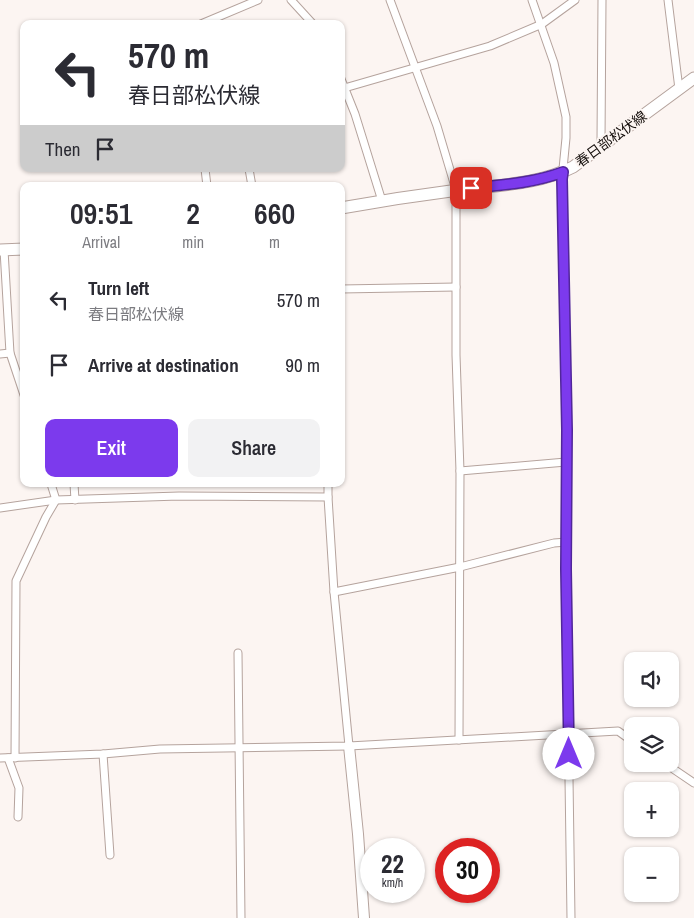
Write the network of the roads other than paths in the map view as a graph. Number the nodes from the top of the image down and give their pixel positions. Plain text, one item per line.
1 (258, 0) edge
2 (291, 0) edge
3 (390, 0) edge
4 (532, 0) edge
5 (575, 0) edge
6 (602, 0) edge
7 (668, 0) edge
8 (217, 20) edge
9 (310, 20) edge
10 (542, 24) junction
11 (416, 68) junction
12 (694, 78) edge
13 (345, 88) edge
14 (679, 89) junction
15 (345, 93) edge
16 (602, 146) junction
17 (563, 172) junction
18 (456, 190) junction
19 (382, 201) junction
20 (345, 207) edge
21 (20, 249) edge
22 (2, 250) edge
23 (456, 287) junction
24 (345, 289) edge
25 (10, 353) junction
26 (0, 354) edge
27 (20, 383) edge
28 (566, 462) junction
29 (460, 471) junction
30 (52, 487) edge
31 (74, 487) edge
32 (328, 487) edge
33 (328, 497) junction
34 (56, 500) junction
35 (75, 500) junction
36 (0, 508) edge
37 (566, 542) junction
38 (460, 567) junction
39 (334, 592) junction
40 (238, 653) dead end
41 (569, 735) junction
42 (624, 735) edge
43 (459, 740) junction
44 (349, 746) junction
45 (240, 748) junction
46 (103, 754) junction
47 (0, 758) edge
48 (12, 758) junction
49 (678, 772) edge
50 (694, 783) edge
51 (18, 817) dead end
52 (110, 855) dead end
53 (241, 918) edge
54 (364, 918) edge
55 (571, 918) edge

1 - 8 street
2 - 9 street
3 - 11 street
4 - 10 street
5 - 10 street
6 - 16 street
7 - 14 street
10 - 11 street
10 - 17 street
11 - 13 street
11 - 18 street
12 - 14 main road, 春日部松伏線
14 - 16 main road, 春日部松伏線
15 - 19 street
16 - 17 main road, 春日部松伏線
17 - 18 main road, 春日部松伏線
17 - 28 street
18 - 19 main road, 春日部松伏線
18 - 23 street
19 - 20 main road, 春日部松伏線
21 - 22 main road
22 - 25 street
23 - 24 street
23 - 29 street
25 - 26 street
25 - 27 street
28 - 29 street
28 - 37 street
29 - 38 street
30 - 34 street
31 - 35 street
32 - 33 street
33 - 35 street
33 - 39 street
34 - 35 street
34 - 36 street
34 - 48 street
37 - 38 street
37 - 41 street
38 - 39 street
38 - 43 street
39 - 44 street
40 - 45 street
41 - 42 street
41 - 43 street
41 - 55 street
43 - 44 street
44 - 45 street
44 - 54 street
45 - 46 street
45 - 53 street
46 - 48 street
46 - 52 street
47 - 48 street
48 - 51 street
49 - 50 street

